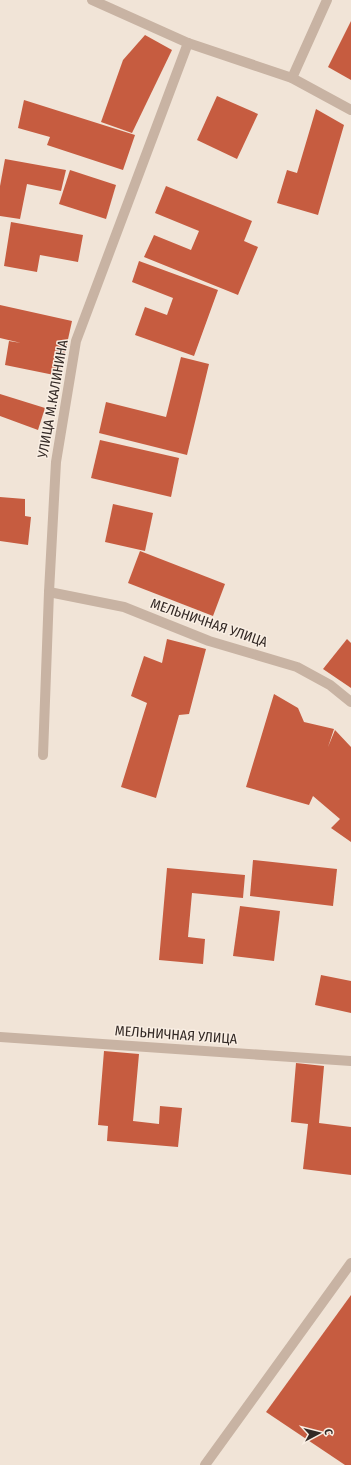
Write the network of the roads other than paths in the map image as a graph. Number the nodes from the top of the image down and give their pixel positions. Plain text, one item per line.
1 (92, 0) edge
2 (327, 0) edge
3 (188, 43) junction
4 (292, 78) junction
5 (351, 110) edge
6 (49, 592) junction
7 (351, 702) edge
8 (43, 755) dead end
9 (0, 1037) edge
10 (351, 1062) edge
11 (351, 1263) edge
12 (205, 1465) edge

1 - 3 street
2 - 4 street
3 - 4 street
3 - 6 street, УЛИЦА М.КАЛИНИНА
4 - 5 street
6 - 7 street, МЕЛЬНИЧНАЯ УЛИЦА
6 - 8 street, УЛИЦА М.КАЛИНИНА
9 - 10 street, МЕЛЬНИЧНАЯ УЛИЦА
11 - 12 street

